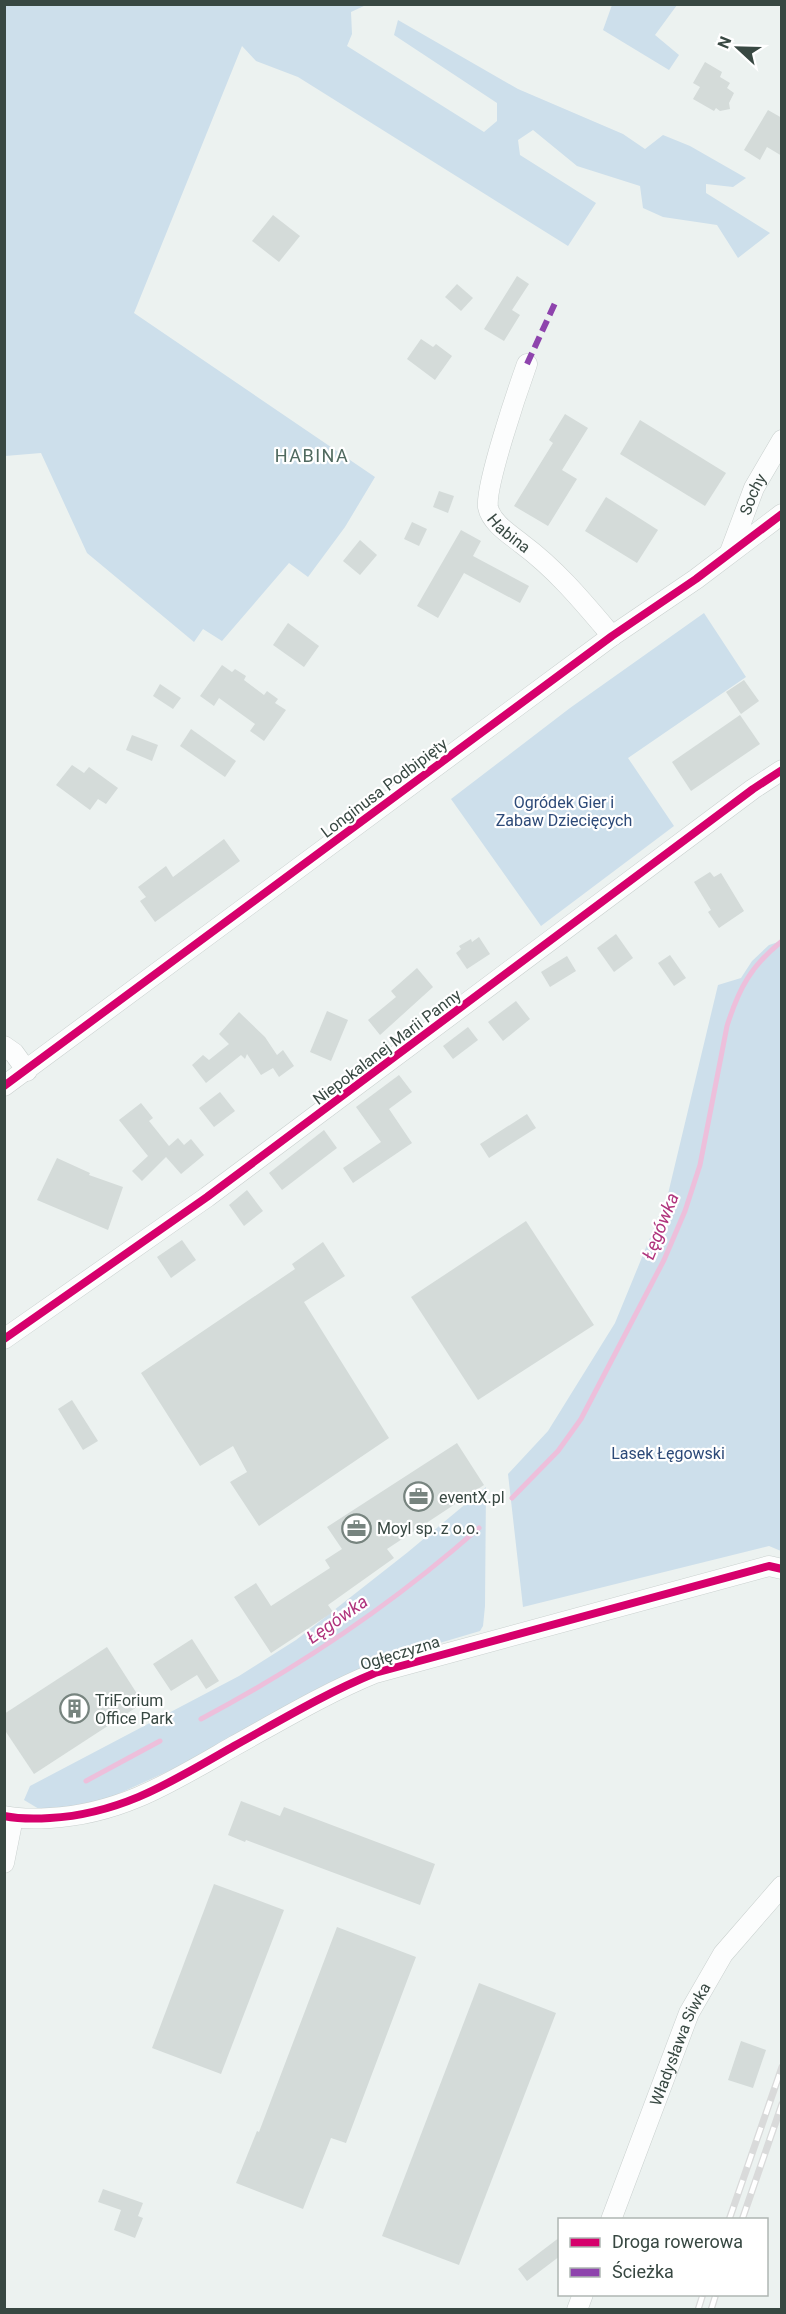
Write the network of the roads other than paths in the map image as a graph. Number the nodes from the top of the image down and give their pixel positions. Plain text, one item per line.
1 (526, 364) dead end
2 (782, 440) edge
3 (782, 514) edge
4 (730, 552) junction
5 (612, 636) junction
6 (782, 771) edge
7 (4, 1046) edge
8 (27, 1071) junction
9 (4, 1086) edge
10 (4, 1339) edge
11 (782, 1569) edge
12 (9, 1817) edge
13 (4, 1863) edge
14 (782, 1886) edge
15 (612, 2218) edge
16 (583, 2296) edge
17 (577, 2310) edge

1 - 5 street, Habina
2 - 4 street, Sochy
3 - 4 street, Longinusa Podbipięty
4 - 5 street, Longinusa Podbipięty
5 - 8 street, Longinusa Podbipięty
6 - 10 street, Niepokalanej Marii Panny
7 - 8 street
8 - 9 street, Longinusa Podbipięty
11 - 12 street, Ogłęczyzna
12 - 13 street
14 - 15 street, Władysława Siwka
16 - 17 street

